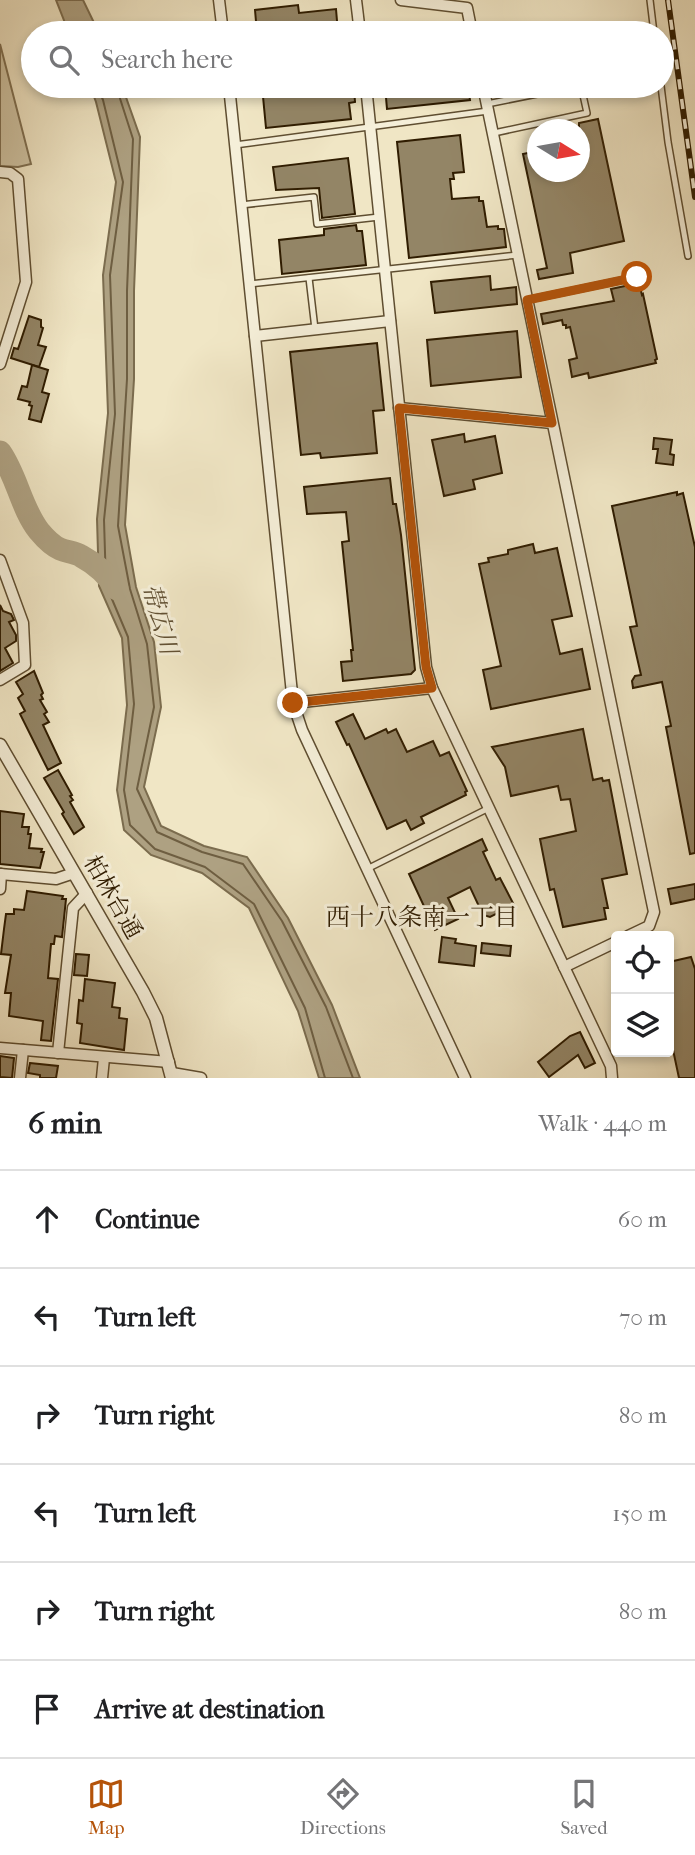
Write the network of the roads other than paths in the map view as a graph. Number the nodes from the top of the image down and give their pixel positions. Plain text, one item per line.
1 (219, 0) edge
2 (356, 0) edge
3 (401, 0) edge
4 (650, 0) edge
5 (222, 21) edge
6 (359, 21) edge
7 (470, 21) edge
8 (653, 21) edge
9 (230, 98) edge
10 (367, 98) edge
11 (486, 98) edge
12 (527, 98) edge
13 (583, 98) edge
14 (663, 98) edge
15 (488, 107) junction
16 (370, 126) junction
17 (493, 133) junction
18 (235, 145) junction
19 (0, 172) edge
20 (241, 205) junction
21 (379, 217) junction
22 (518, 255) junction
23 (688, 256) dead end
24 (384, 268) junction
25 (637, 277) dead end
26 (309, 278) junction
27 (249, 285) junction
28 (527, 300) junction
29 (390, 321) junction
30 (315, 329) junction
31 (255, 336) junction
32 (0, 365) edge
33 (399, 408) junction
34 (552, 423) junction
35 (0, 560) edge
36 (0, 680) edge
37 (432, 688) junction
38 (293, 703) junction
39 (0, 745) edge
40 (489, 808) junction
41 (367, 870) junction
42 (74, 873) junction
43 (1, 874) edge
44 (0, 889) edge
45 (87, 893) junction
46 (638, 931) edge
47 (611, 944) edge
48 (564, 967) junction
49 (0, 1048) edge
50 (23, 1050) junction
51 (58, 1053) junction
52 (103, 1058) junction
53 (171, 1071) edge
54 (20, 1078) edge
55 (102, 1078) edge
56 (201, 1078) edge
57 (465, 1078) edge
58 (612, 1078) edge

1 - 5 street
2 - 6 street
3 - 7 street
4 - 8 lane
9 - 18 street
10 - 16 street
11 - 15 street
12 - 15 lane
13 - 17 lane
14 - 23 lane
15 - 16 lane
15 - 17 street
16 - 18 lane
16 - 21 street
17 - 22 street
18 - 20 street
19 - 32 street
20 - 21 lane
20 - 27 street
21 - 24 street
22 - 24 lane
22 - 28 street
24 - 26 lane
24 - 29 street
25 - 28 lane
26 - 27 lane
26 - 30 lane
27 - 31 street
28 - 34 street
29 - 30 street
29 - 33 street
30 - 31 street
31 - 38 street
33 - 34 street
33 - 37 street
34 - 46 street
35 - 36 street
37 - 38 street
37 - 40 street
38 - 41 street
39 - 42 street, 柏林台通
40 - 41 lane
40 - 48 street
41 - 57 street
42 - 43 street
42 - 45 street, 柏林台通
43 - 44 street
45 - 51 street
45 - 53 street, 柏林台通
47 - 48 street
48 - 58 street
49 - 50 street
50 - 51 street
50 - 54 street
51 - 52 street
52 - 53 street
52 - 55 street
53 - 56 street

